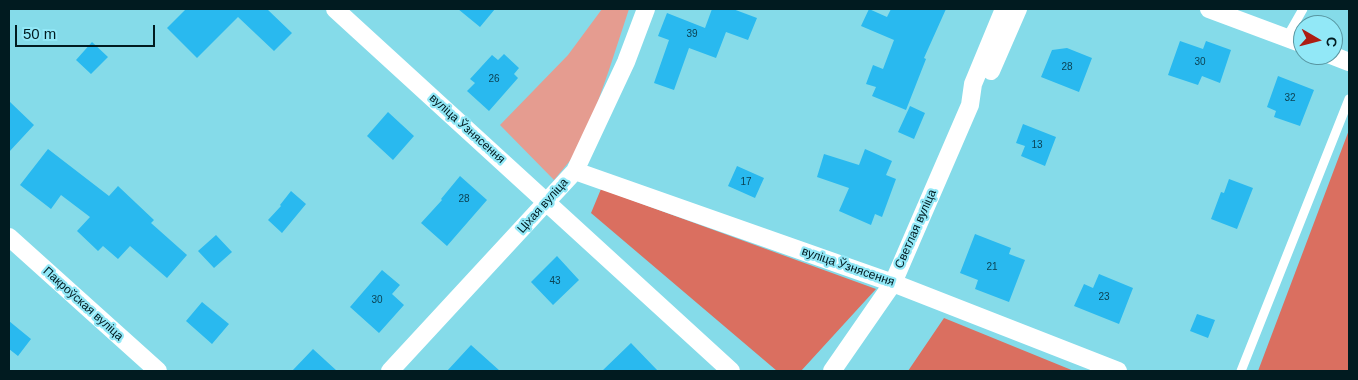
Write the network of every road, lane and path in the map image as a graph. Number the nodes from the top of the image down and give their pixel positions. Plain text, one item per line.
1 (335, 9) edge
2 (646, 9) edge
3 (1004, 9) edge
4 (1018, 9) edge
5 (1209, 9) edge
6 (1303, 9) edge
7 (1286, 37) junction
8 (1293, 40) edge
9 (1349, 99) edge
10 (970, 105) junction
11 (575, 171) junction
12 (547, 202) junction
13 (9, 237) edge
14 (893, 283) junction
15 (158, 371) edge
16 (390, 371) edge
17 (731, 371) edge
18 (832, 371) edge
19 (1118, 371) edge
20 (1241, 371) edge

1 - 12 street, вуліца Ўзнясення
2 - 11 street, Ціхая вуліца
3 - 10 street, Светлая вуліца
4 - 10 street, Светлая вуліца
5 - 7 street
6 - 7 lane
7 - 8 street
9 - 20 lane
10 - 14 street, Светлая вуліца
11 - 12 street, Ціхая вуліца
11 - 14 street, вуліца Ўзнясення
12 - 16 street, Ціхая вуліца
12 - 17 street, вуліца Ўзнясення
13 - 15 street, Пакроўская вуліца
14 - 18 street, Светлая вуліца
14 - 19 street, вуліца Ўзнясення

